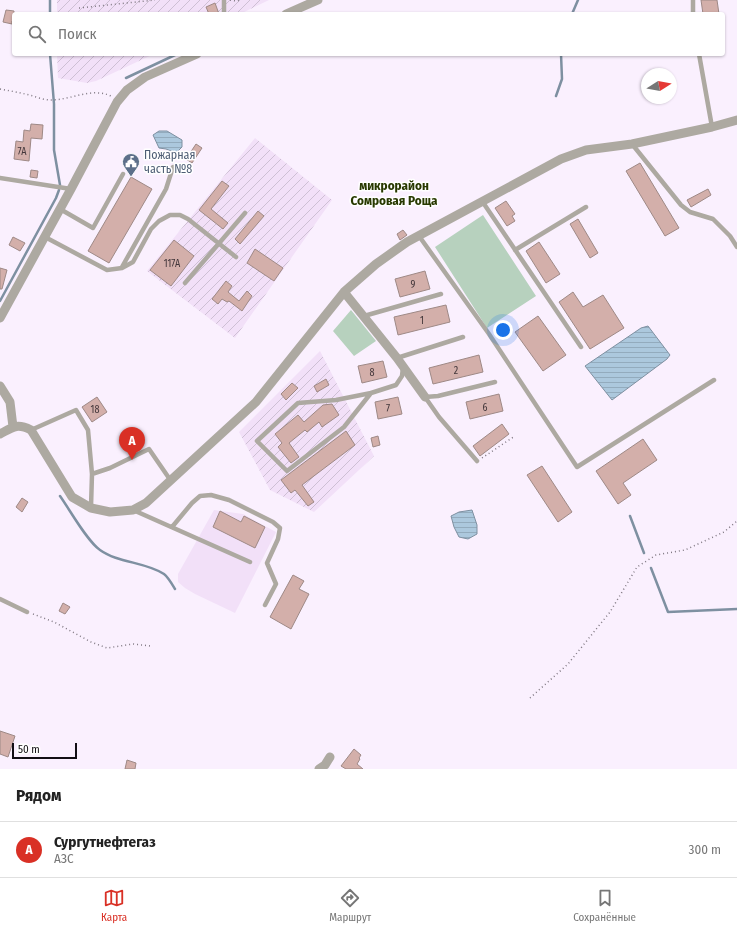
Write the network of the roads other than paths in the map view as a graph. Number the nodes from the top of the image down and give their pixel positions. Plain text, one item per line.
1 (224, 0) edge
2 (318, 0) edge
3 (693, 0) edge
4 (224, 12) edge
5 (291, 12) edge
6 (693, 12) edge
7 (192, 56) edge
8 (699, 56) edge
9 (737, 120) edge
10 (712, 127) junction
11 (632, 144) junction
12 (173, 167) dead end
13 (123, 174) dead end
14 (0, 178) edge
15 (71, 189) junction
16 (482, 202) junction
17 (586, 207) dead end
18 (60, 209) junction
19 (245, 213) dead end
20 (419, 236) junction
21 (45, 237) junction
22 (219, 243) junction
23 (737, 247) edge
24 (515, 250) junction
25 (236, 257) dead end
26 (122, 268) junction
27 (185, 283) dead end
28 (344, 292) junction
29 (441, 294) dead end
30 (363, 316) junction
31 (0, 318) edge
32 (463, 337) dead end
33 (581, 347) dead end
34 (397, 358) junction
35 (403, 366) junction
36 (714, 380) dead end
37 (495, 382) dead end
38 (0, 386) edge
39 (371, 393) junction
40 (425, 397) junction
41 (13, 427) junction
42 (31, 430) junction
43 (0, 434) edge
44 (478, 461) road end
45 (92, 474) junction
46 (171, 481) junction
47 (91, 508) junction
48 (133, 510) junction
49 (172, 527) junction
50 (250, 562) dead end
51 (0, 599) edge
52 (265, 605) dead end
53 (27, 612) road end
54 (330, 757) dead end
55 (319, 769) edge

1 - 4 lane
2 - 5 street
3 - 6 lane
7 - 15 street
8 - 10 lane
9 - 10 street
10 - 11 street
11 - 16 street
11 - 23 lane
12 - 26 lane
13 - 18 lane
14 - 15 lane
15 - 18 street
16 - 20 street
16 - 24 lane
17 - 24 lane
18 - 21 street
19 - 22 lane
20 - 28 street
20 - 36 lane
21 - 26 lane
21 - 31 street
22 - 25 lane
22 - 26 lane
22 - 27 lane
24 - 33 lane
28 - 30 street
28 - 46 street
29 - 30 lane
30 - 34 street
32 - 34 lane
34 - 35 street
35 - 39 lane
35 - 40 street
37 - 40 lane
38 - 41 street
39 - 39 lane
40 - 44 lane
41 - 42 street
41 - 43 street
42 - 45 lane
42 - 47 street
45 - 46 lane
45 - 47 lane
46 - 48 street
47 - 48 street
48 - 49 lane
49 - 50 lane
49 - 52 lane
51 - 53 lane
54 - 55 street

